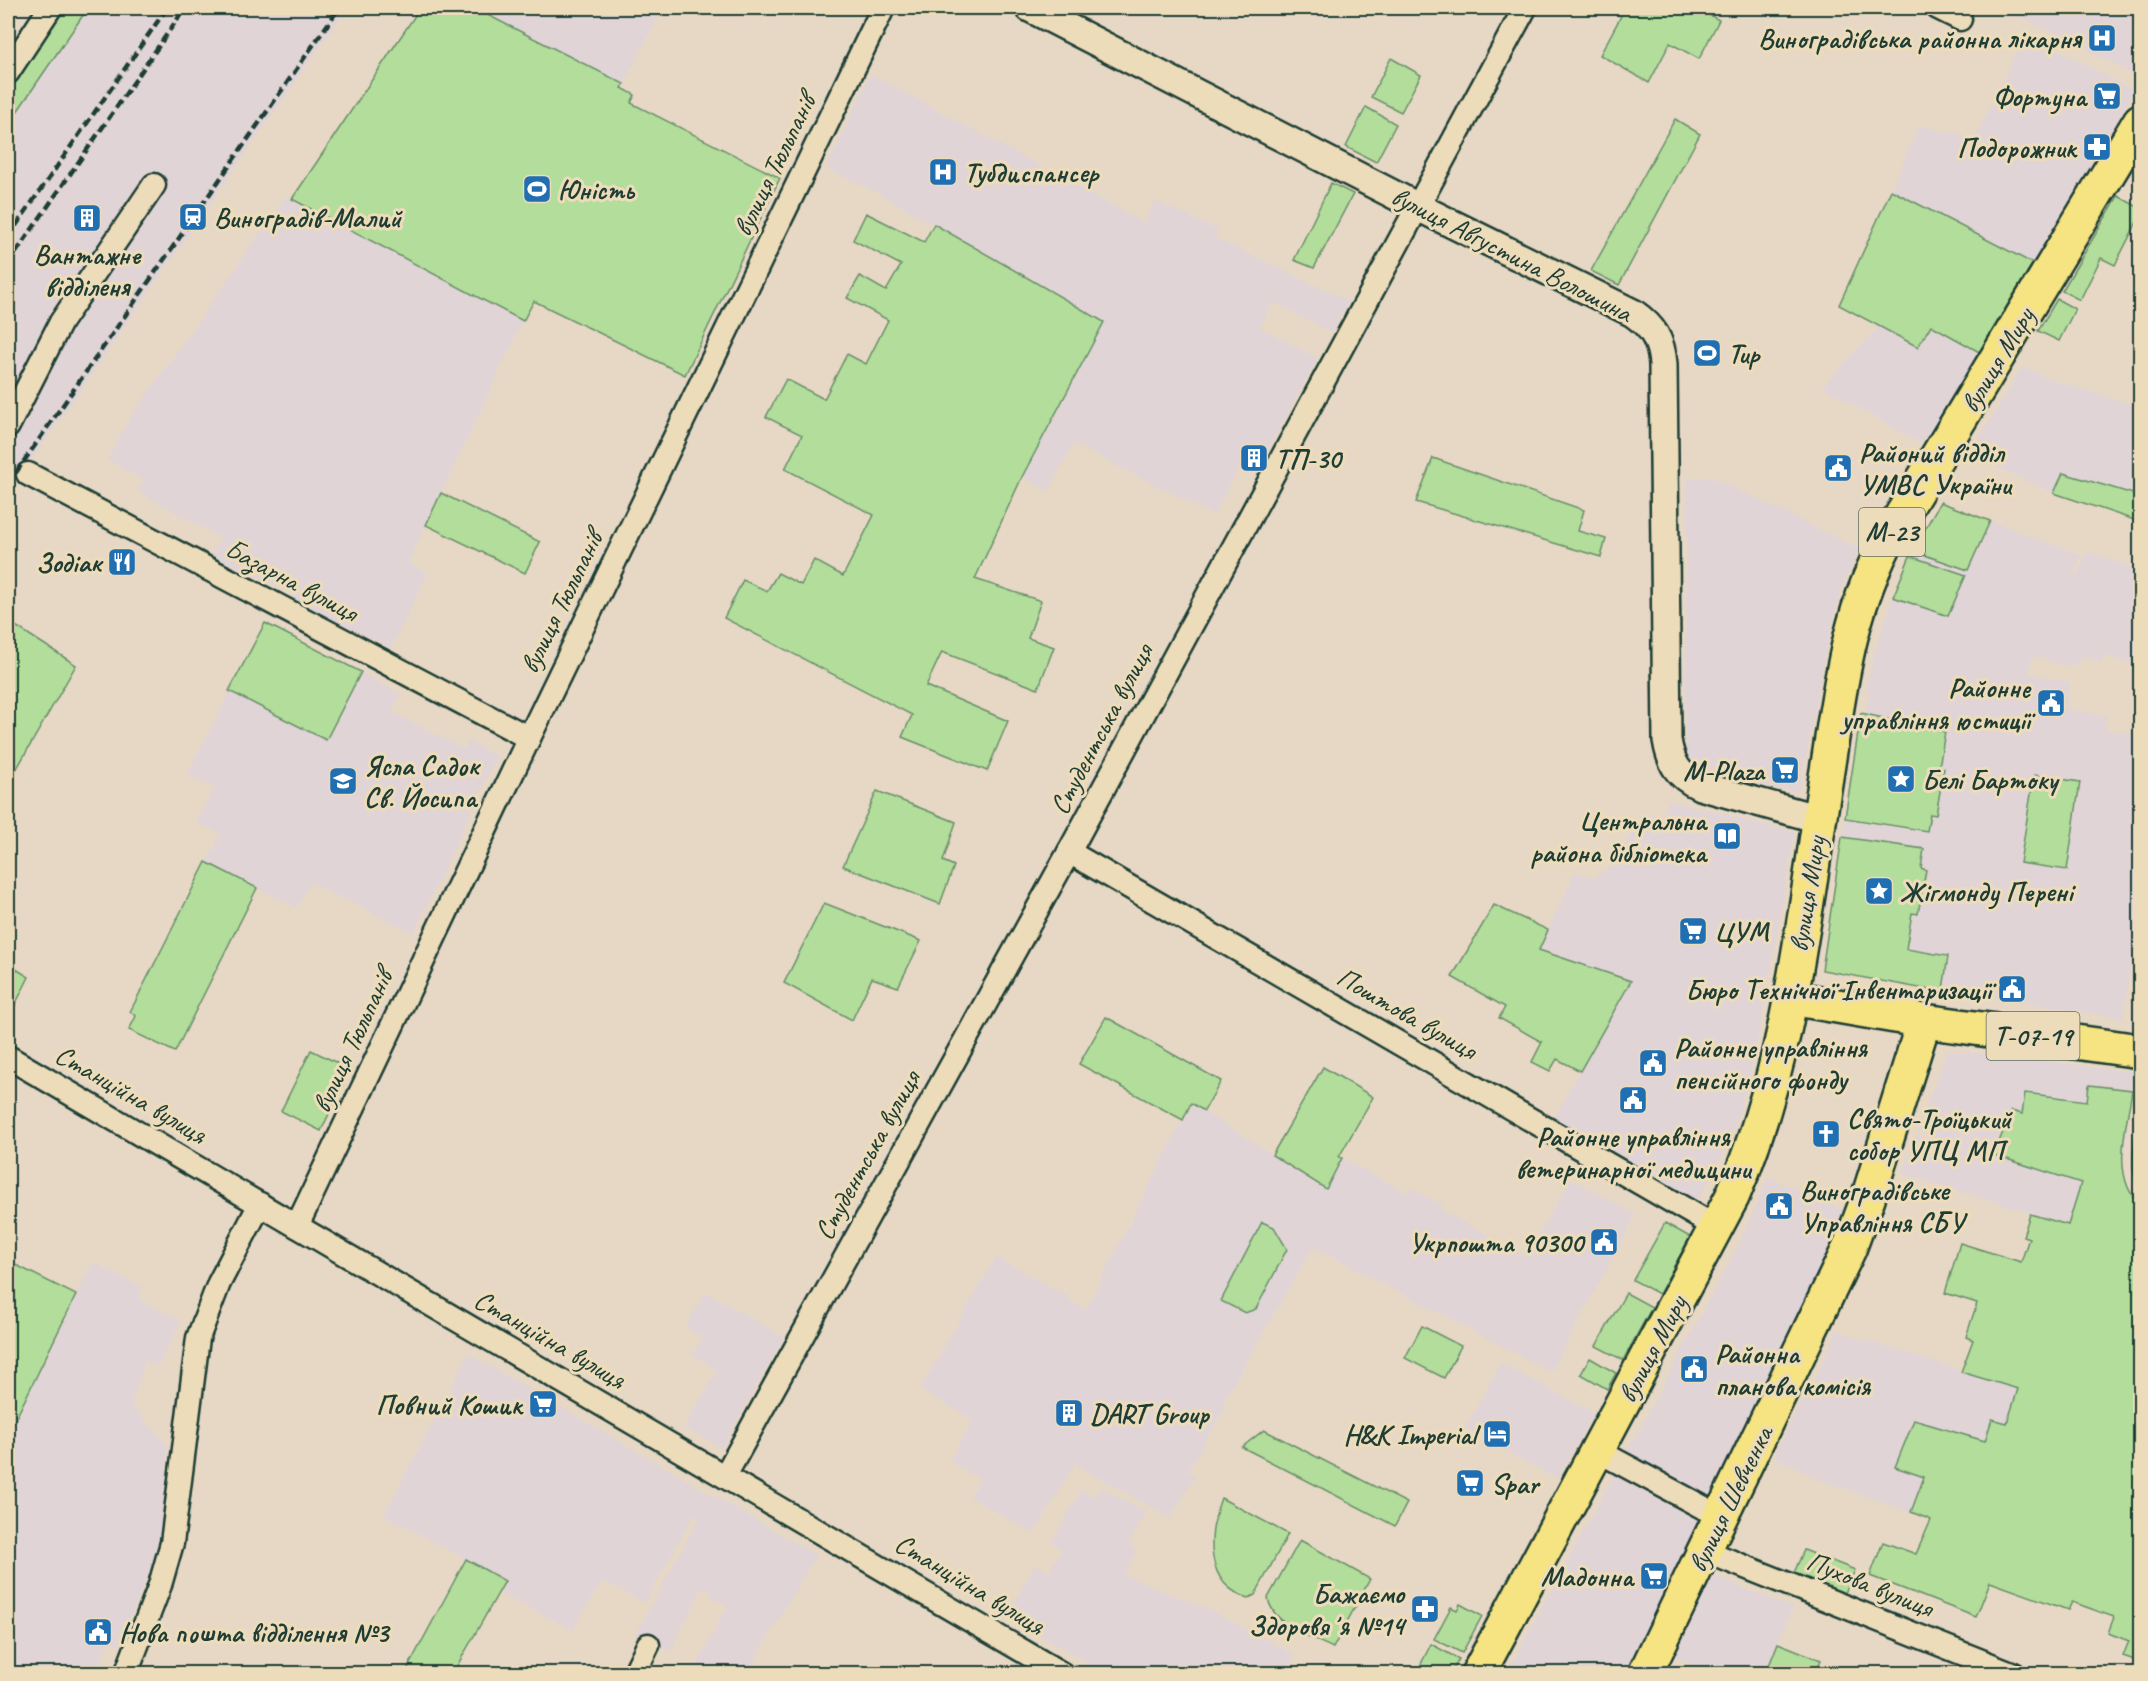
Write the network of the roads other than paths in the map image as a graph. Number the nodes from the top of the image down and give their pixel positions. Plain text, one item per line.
1 (50, 8) edge
2 (883, 8) edge
3 (1030, 8) edge
4 (1525, 8) edge
5 (1938, 8) edge
6 (1960, 19) dead end
7 (8, 72) edge
8 (2136, 139) edge
9 (154, 185) dead end
10 (1418, 207) junction
11 (8, 426) edge
12 (28, 474) dead end
13 (529, 738) junction
14 (1819, 819) junction
15 (1069, 852) junction
16 (1791, 998) junction
17 (1924, 1021) junction
18 (2140, 1049) edge
19 (8, 1057) edge
20 (260, 1204) junction
21 (297, 1226) junction
22 (1716, 1227) junction
23 (1598, 1451) junction
24 (725, 1476) junction
25 (1721, 1517) junction
26 (1704, 1551) junction
27 (648, 1645) dead end
28 (126, 1674) edge
29 (634, 1674) edge
30 (1062, 1674) edge
31 (1478, 1674) edge
32 (1645, 1674) edge
33 (2014, 1674) edge

1 - 7 street
2 - 13 street, вулиця Тюльпанів
3 - 10 street, вулиця Августина Волошина
4 - 10 street, Студентська вулиця
5 - 6 street
8 - 14 main road, вулиця Миру / М-23
9 - 11 street
10 - 14 street, вулиця Августина Волошина
10 - 15 street, Студентська вулиця
12 - 13 street, Базарна вулиця
13 - 21 street, вулиця Тюльпанів
14 - 16 main road, вулиця Миру / М-23
15 - 22 street, Поштова вулиця
15 - 24 street, Студентська вулиця
16 - 17 main road
16 - 22 main road, вулиця Миру / М-23
17 - 18 main road, Т-07-19
17 - 25 main road, вулиця Шевченка
19 - 20 street, Станційна вулиця
20 - 21 street, Станційна вулиця
20 - 28 street
21 - 24 street, Станційна вулиця
22 - 23 main road, вулиця Миру / М-23
23 - 25 street
23 - 31 main road, вулиця Миру / М-23
24 - 30 street, Станційна вулиця
25 - 26 main road, вулиця Шевченка
26 - 32 main road, вулиця Шевченка
26 - 33 street, Пухова вулиця
27 - 29 street

